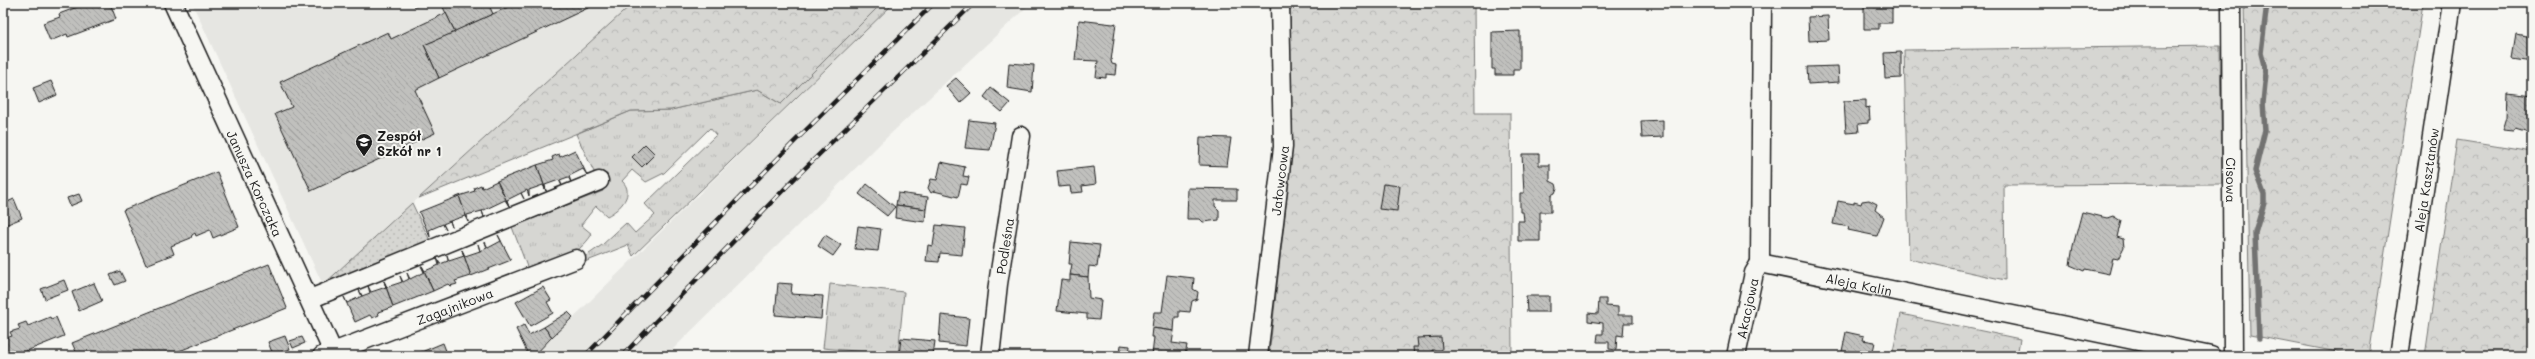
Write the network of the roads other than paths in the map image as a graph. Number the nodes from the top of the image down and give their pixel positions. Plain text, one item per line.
1 (173, 3) edge
2 (1280, 3) edge
3 (1762, 3) edge
4 (2231, 3) edge
5 (2452, 3) edge
6 (1021, 136) dead end
7 (599, 181) dead end
8 (576, 259) dead end
9 (1760, 262) junction
10 (310, 299) junction
11 (328, 354) edge
12 (990, 356) edge
13 (1258, 356) edge
14 (1736, 356) edge
15 (2211, 356) edge
16 (2233, 356) edge
17 (2399, 356) edge

1 - 10 street, Janusza Korczaka
2 - 13 street, Jałowcowa
3 - 9 street
4 - 16 street, Cisowa
5 - 17 street, Aleja Kasztanów
6 - 12 street, Podleśna
7 - 10 street
8 - 11 street, Zagajnikowa
9 - 14 street, Akacjowa
9 - 15 street, Aleja Kalin
10 - 11 street, Janusza Korczaka

